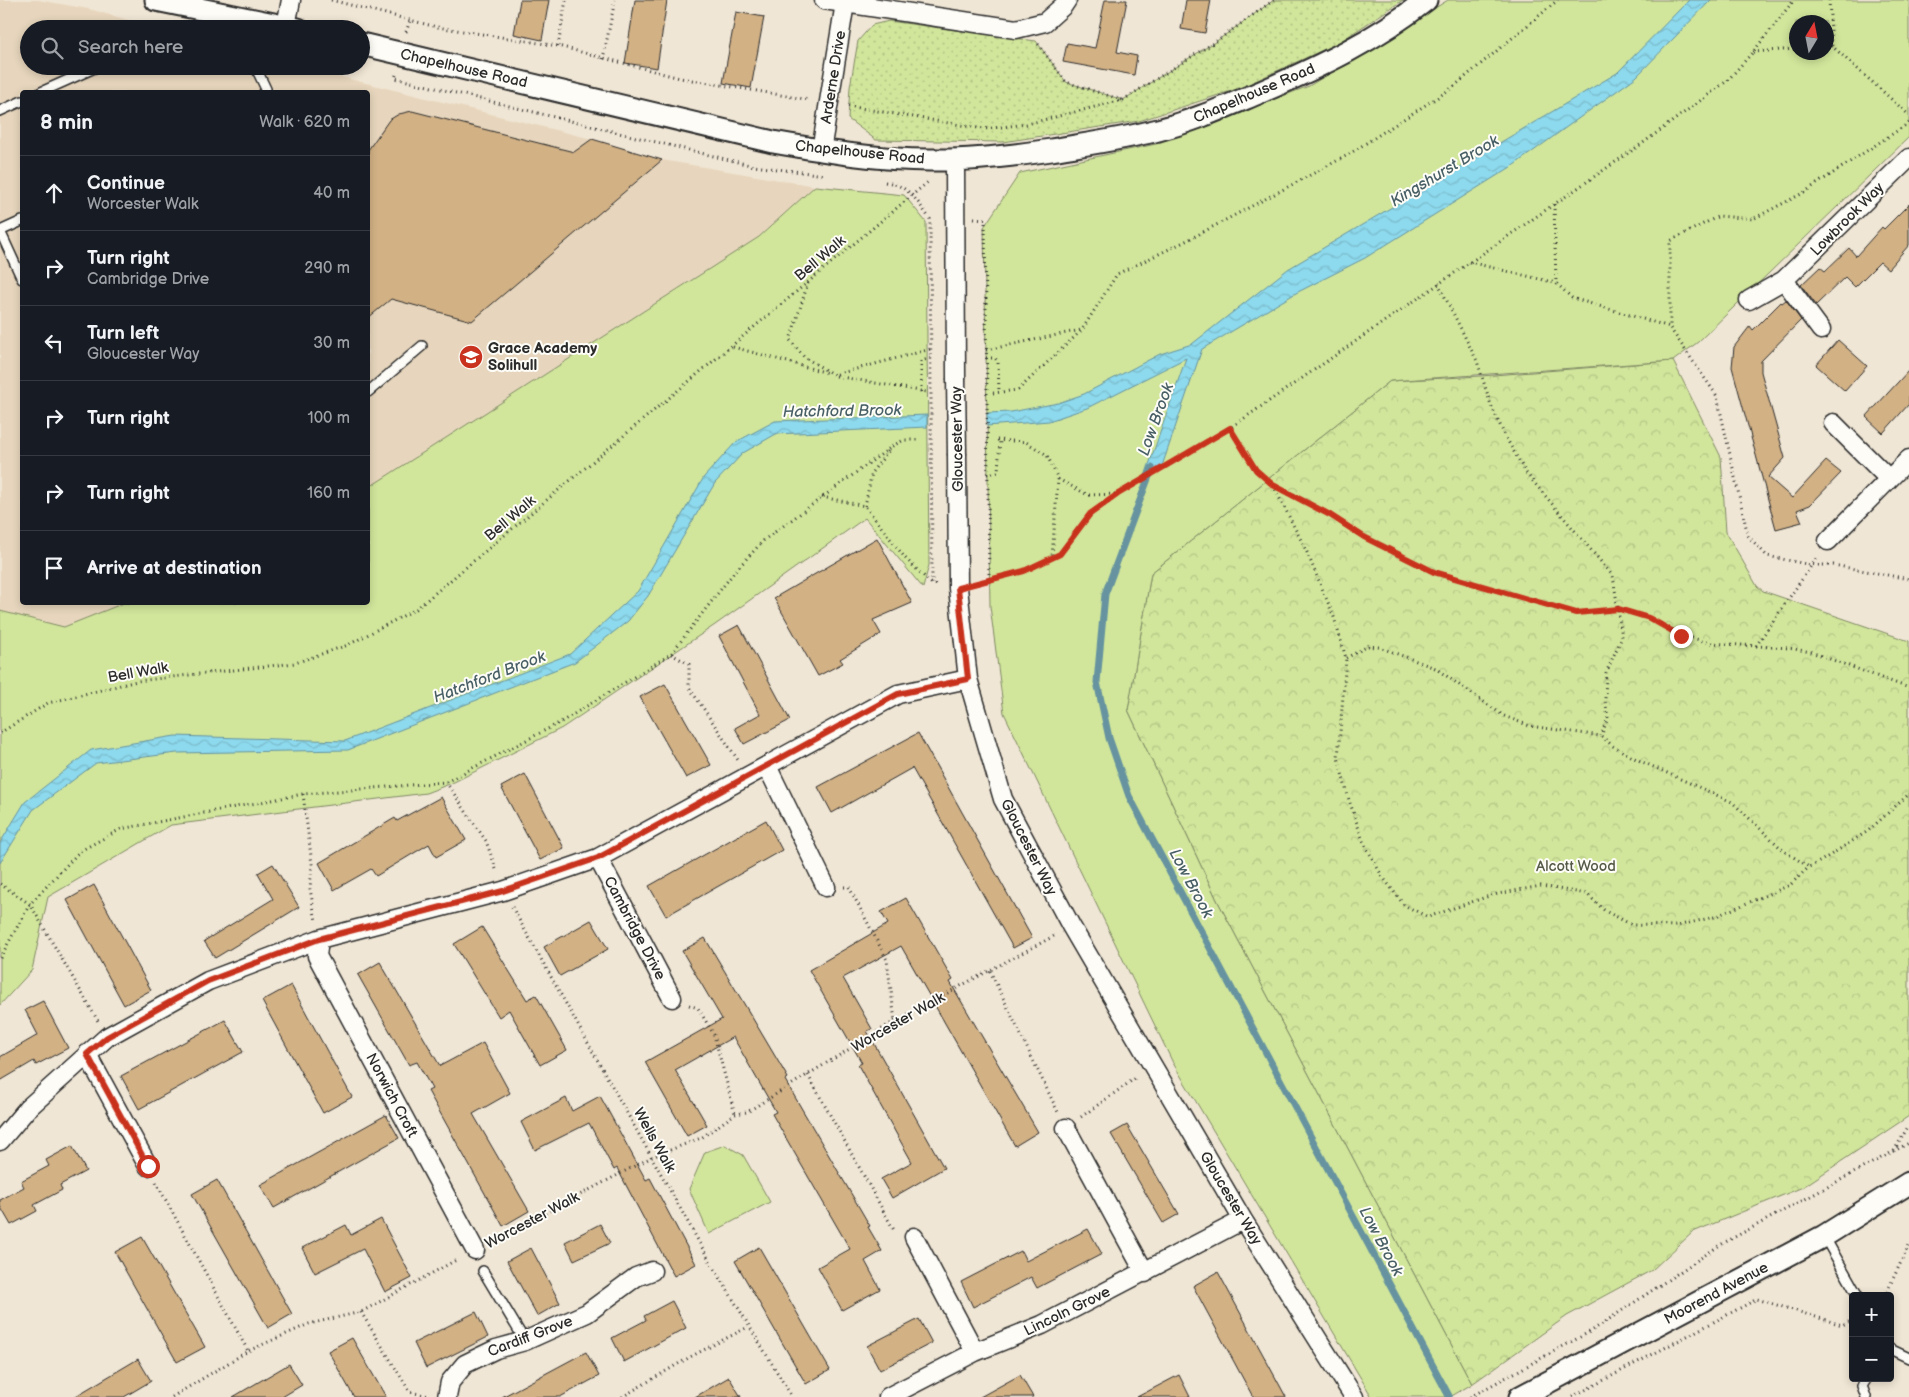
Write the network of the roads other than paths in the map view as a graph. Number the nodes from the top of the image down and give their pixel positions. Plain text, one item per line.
1 (156, 0) edge
2 (291, 0) edge
3 (824, 0) edge
4 (1067, 0) edge
5 (1426, 0) edge
6 (845, 3) junction
7 (257, 20) edge
8 (292, 20) edge
9 (370, 46) edge
10 (79, 75) edge
11 (259, 75) edge
12 (45, 90) edge
13 (265, 90) edge
14 (20, 102) edge
15 (0, 111) edge
16 (821, 151) junction
17 (1909, 158) edge
18 (954, 160) junction
19 (20, 222) edge
20 (0, 231) edge
21 (20, 275) edge
22 (1784, 280) junction
23 (1748, 300) dead end
24 (1821, 330) dead end
25 (422, 346) dead end
26 (370, 390) edge
27 (1833, 423) dead end
28 (1909, 459) edge
29 (1888, 478) junction
30 (1828, 541) road end
31 (968, 679) junction
32 (767, 766) junction
33 (598, 858) junction
34 (826, 887) road end
35 (319, 939) junction
36 (672, 998) road end
37 (87, 1054) junction
38 (1066, 1128) road end
39 (0, 1141) edge
40 (148, 1166) road end
41 (1909, 1183) edge
42 (1243, 1220) junction
43 (1824, 1236) junction
44 (914, 1237) road end
45 (475, 1250) road end
46 (483, 1271) dead end
47 (652, 1271) dead end
48 (1146, 1272) junction
49 (1856, 1292) edge
50 (526, 1341) junction
51 (1894, 1351) edge
52 (975, 1352) junction
53 (1909, 1358) edge
54 (1864, 1382) edge
55 (447, 1397) edge
56 (888, 1397) edge
57 (1354, 1397) edge
58 (1520, 1397) edge
59 (1866, 1397) edge

1 - 7 street
2 - 8 street
3 - 6 street
4 - 6 street
5 - 18 street, Chapelhouse Road
6 - 16 street, Arderne Drive
9 - 16 street, Chapelhouse Road
10 - 12 lane
11 - 13 lane
14 - 15 lane
16 - 18 street, Chapelhouse Road
17 - 22 street, Lowbrook Way
18 - 31 street, Gloucester Way, bridge
19 - 20 lane
20 - 21 lane
22 - 23 street, Lowbrook Way
22 - 24 street
25 - 26 lane
27 - 29 street
28 - 29 street
29 - 30 street
31 - 32 street, Cambridge Drive
31 - 42 street, Gloucester Way
32 - 33 street, Cambridge Drive
32 - 34 street
33 - 35 street, Cambridge Drive
33 - 36 street, Cambridge Drive
35 - 37 street, Cambridge Drive
35 - 45 street, Norwich Croft
37 - 39 street, Cambridge Drive
37 - 40 street
38 - 48 street
41 - 43 street, Moorend Avenue
42 - 48 street, Lincoln Grove
42 - 57 street, Gloucester Way
43 - 49 lane
43 - 58 street, Moorend Avenue
44 - 52 street
46 - 50 lane
47 - 50 street, Cardiff Grove
48 - 52 street, Lincoln Grove
50 - 55 street, Cardiff Grove
51 - 53 lane
52 - 56 street, Lincoln Grove
54 - 59 lane

